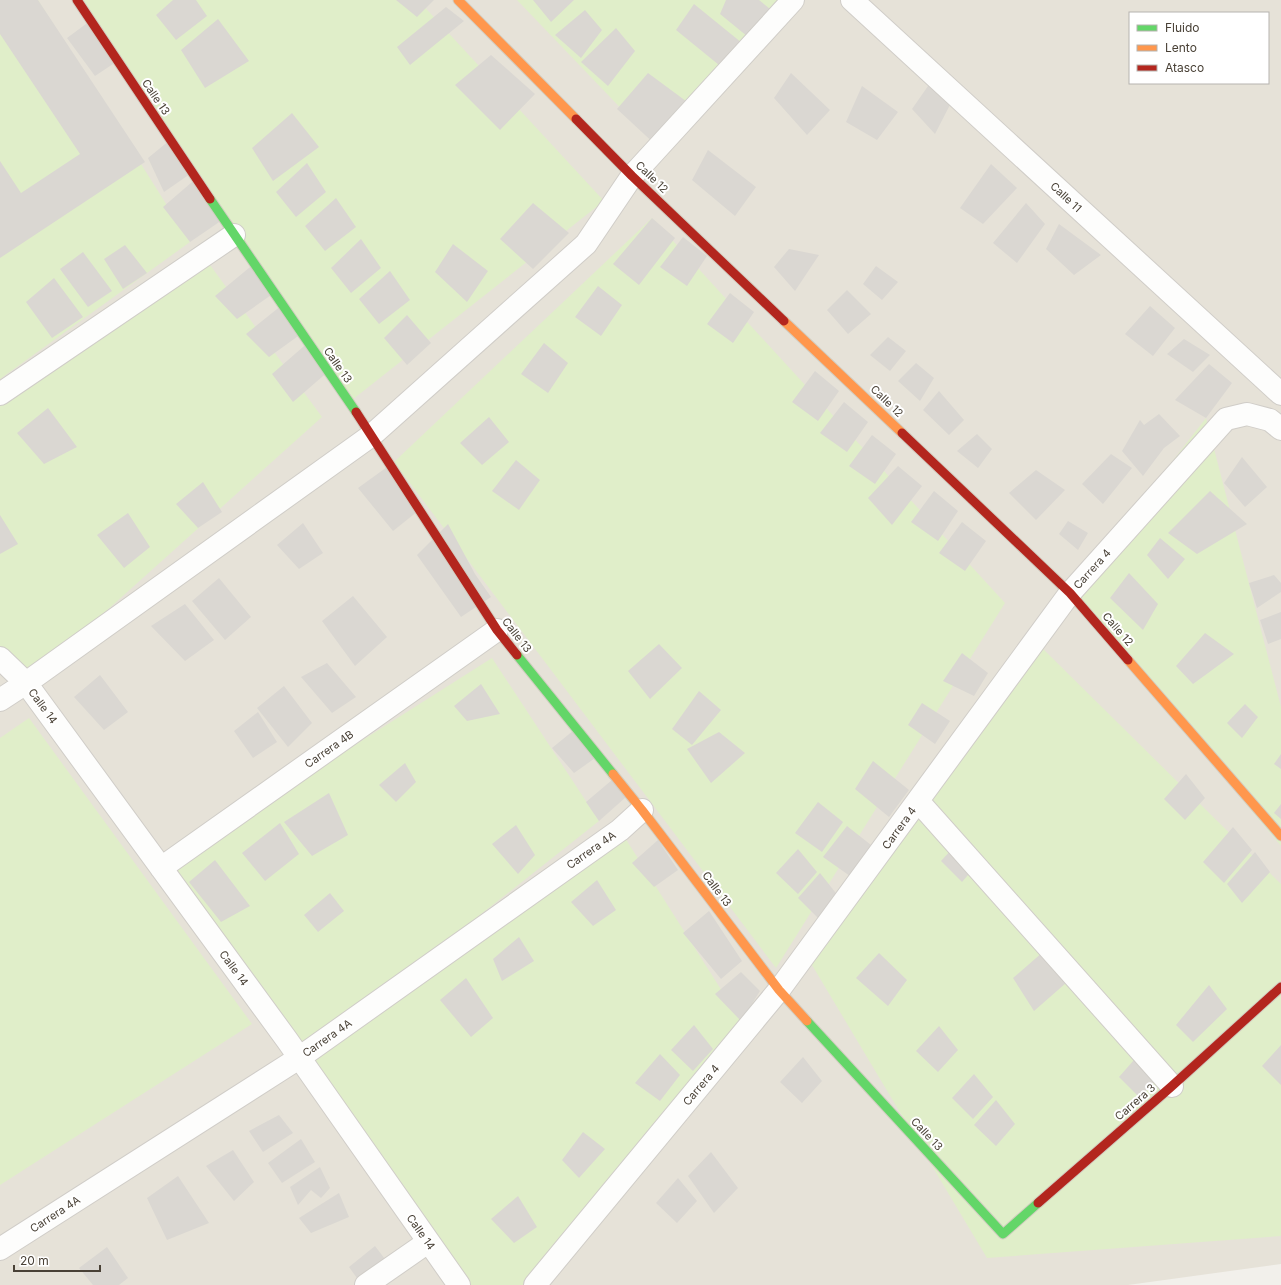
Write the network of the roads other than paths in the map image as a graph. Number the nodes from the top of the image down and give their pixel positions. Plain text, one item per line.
1 (77, 0) edge
2 (458, 0) edge
3 (793, 0) edge
4 (852, 0) edge
5 (632, 176) junction
6 (234, 235) junction
7 (0, 394) edge
8 (1281, 394) edge
9 (1281, 429) edge
10 (372, 435) junction
11 (1070, 593) junction
12 (497, 630) junction
13 (0, 658) edge
14 (26, 683) junction
15 (0, 700) edge
16 (918, 801) junction
17 (642, 810) junction
18 (1281, 836) edge
19 (161, 868) junction
20 (1281, 987) edge
21 (779, 990) junction
22 (299, 1058) junction
23 (1172, 1086) junction
24 (1003, 1234) joint
25 (428, 1242) junction
26 (0, 1249) edge
27 (366, 1285) edge
28 (459, 1285) edge
29 (535, 1285) edge

1 - 6 street, Calle 13
2 - 5 street, Calle 12
3 - 5 street
4 - 8 street, Calle 11
5 - 10 street
5 - 11 street, Calle 12
6 - 7 street
6 - 10 street, Calle 13
9 - 11 street, Carrera 4
10 - 12 street, Calle 13
10 - 14 street
11 - 16 street, Carrera 4
11 - 18 street, Calle 12
12 - 17 street, Calle 13
12 - 19 street, Carrera 4B
13 - 14 street, Calle 14
14 - 15 street
14 - 19 street, Calle 14
16 - 21 street, Carrera 4
16 - 23 street
17 - 21 street, Calle 13
17 - 22 street, Carrera 4A
19 - 22 street, Calle 14
20 - 23 street, Carrera 3
21 - 24 street, Calle 13
21 - 29 street, Carrera 4
22 - 25 street, Calle 14
22 - 26 street, Carrera 4A
23 - 24 street, Carrera 3
25 - 27 street
25 - 28 street, Calle 14

